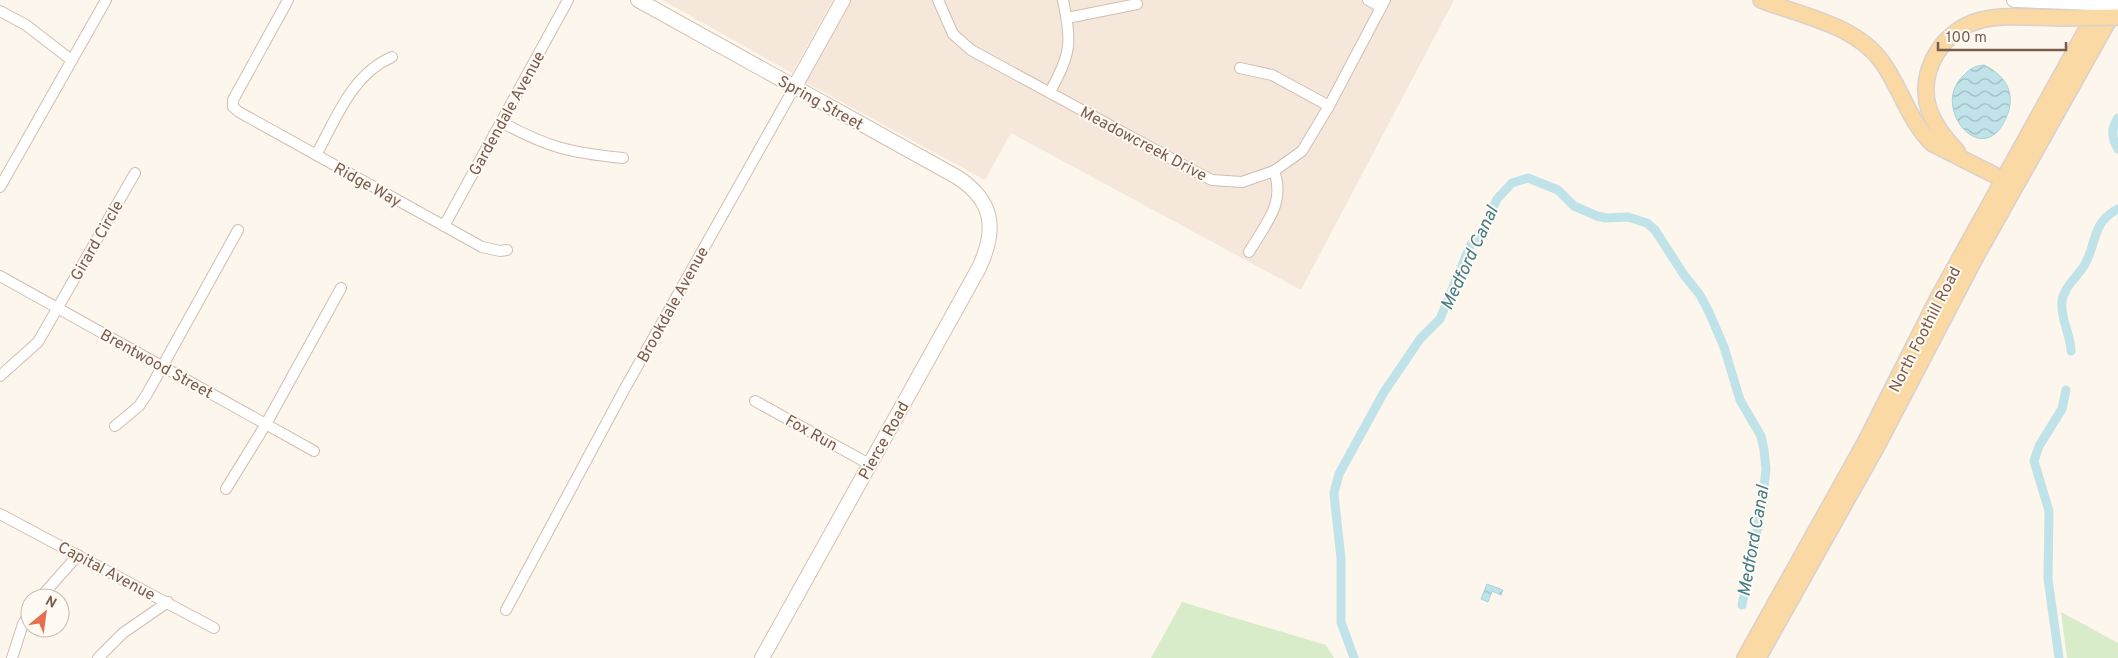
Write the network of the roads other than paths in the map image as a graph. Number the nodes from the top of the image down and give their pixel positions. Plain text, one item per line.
1 (106, 0) edge
2 (288, 0) edge
3 (568, 0) edge
4 (638, 0) edge
5 (843, 0) edge
6 (938, 0) edge
7 (1063, 0) edge
8 (1368, 0) edge
9 (1761, 0) edge
10 (2014, 0) edge
11 (2103, 0) edge
12 (1137, 4) dead end
13 (1383, 4) edge
14 (2118, 4) edge
15 (0, 11) edge
16 (1066, 18) junction
17 (2118, 18) edge
18 (392, 57) dead end
19 (70, 59) junction
20 (1240, 68) dead end
21 (794, 88) junction
22 (1050, 92) junction
23 (1329, 106) junction
24 (501, 122) junction
25 (316, 155) junction
26 (1961, 156) junction
27 (623, 158) dead end
28 (1274, 171) junction
29 (135, 173) dead end
30 (2009, 183) junction
31 (0, 187) edge
32 (989, 218) joint
33 (444, 226) junction
34 (238, 230) dead end
35 (507, 250) dead end
36 (1249, 252) dead end
37 (0, 276) edge
38 (341, 288) dead end
39 (58, 308) junction
40 (163, 366) junction
41 (0, 376) edge
42 (754, 400) dead end
43 (266, 424) junction
44 (115, 426) dead end
45 (314, 451) dead end
46 (869, 464) junction
47 (226, 489) dead end
48 (0, 515) edge
49 (78, 555) junction
50 (49, 588) edge
51 (168, 602) junction
52 (506, 610) dead end
53 (214, 628) dead end
54 (20, 633) edge
55 (12, 658) edge
56 (98, 658) edge
57 (762, 658) edge
58 (1745, 658) edge
59 (1758, 658) edge

1 - 19 street
2 - 25 street, Ridge Way
3 - 24 street, Gardendale Avenue
4 - 21 street, Spring Street
5 - 21 street, Brookdale Avenue
6 - 22 street, Meadowcreek Drive
7 - 16 street
8 - 13 street
9 - 26 main road
10 - 14 street, bridge
11 - 30 main road, North Foothill Road
12 - 16 street
13 - 23 street, Meadowcreek Drive
14 - 30 main road, North Foothill Road
15 - 19 street
16 - 22 street
17 - 26 main road, bridge
18 - 25 street
19 - 31 street
20 - 23 street
21 - 32 street, Spring Street
21 - 52 street, Brookdale Avenue
22 - 28 street, Meadowcreek Drive
23 - 28 street, Meadowcreek Drive
24 - 27 street
24 - 33 street, Gardendale Avenue
25 - 33 street, Ridge Way
26 - 30 main road
28 - 36 street
29 - 39 street, Girard Circle
30 - 58 main road, North Foothill Road
30 - 59 main road, North Foothill Road
32 - 46 street, Pierce Road
33 - 35 street, Ridge Way
34 - 40 street
37 - 39 street, Brentwood Street
38 - 43 street
39 - 40 street, Brentwood Street
39 - 41 street, Girard Circle
40 - 43 street, Brentwood Street
40 - 44 street
42 - 46 street, Fox Run
43 - 45 street, Brentwood Street
43 - 47 street
46 - 57 street, Pierce Road
48 - 49 street, Capital Avenue
49 - 50 street
49 - 51 street, Capital Avenue
51 - 53 street, Capital Avenue
51 - 56 street
54 - 55 street

